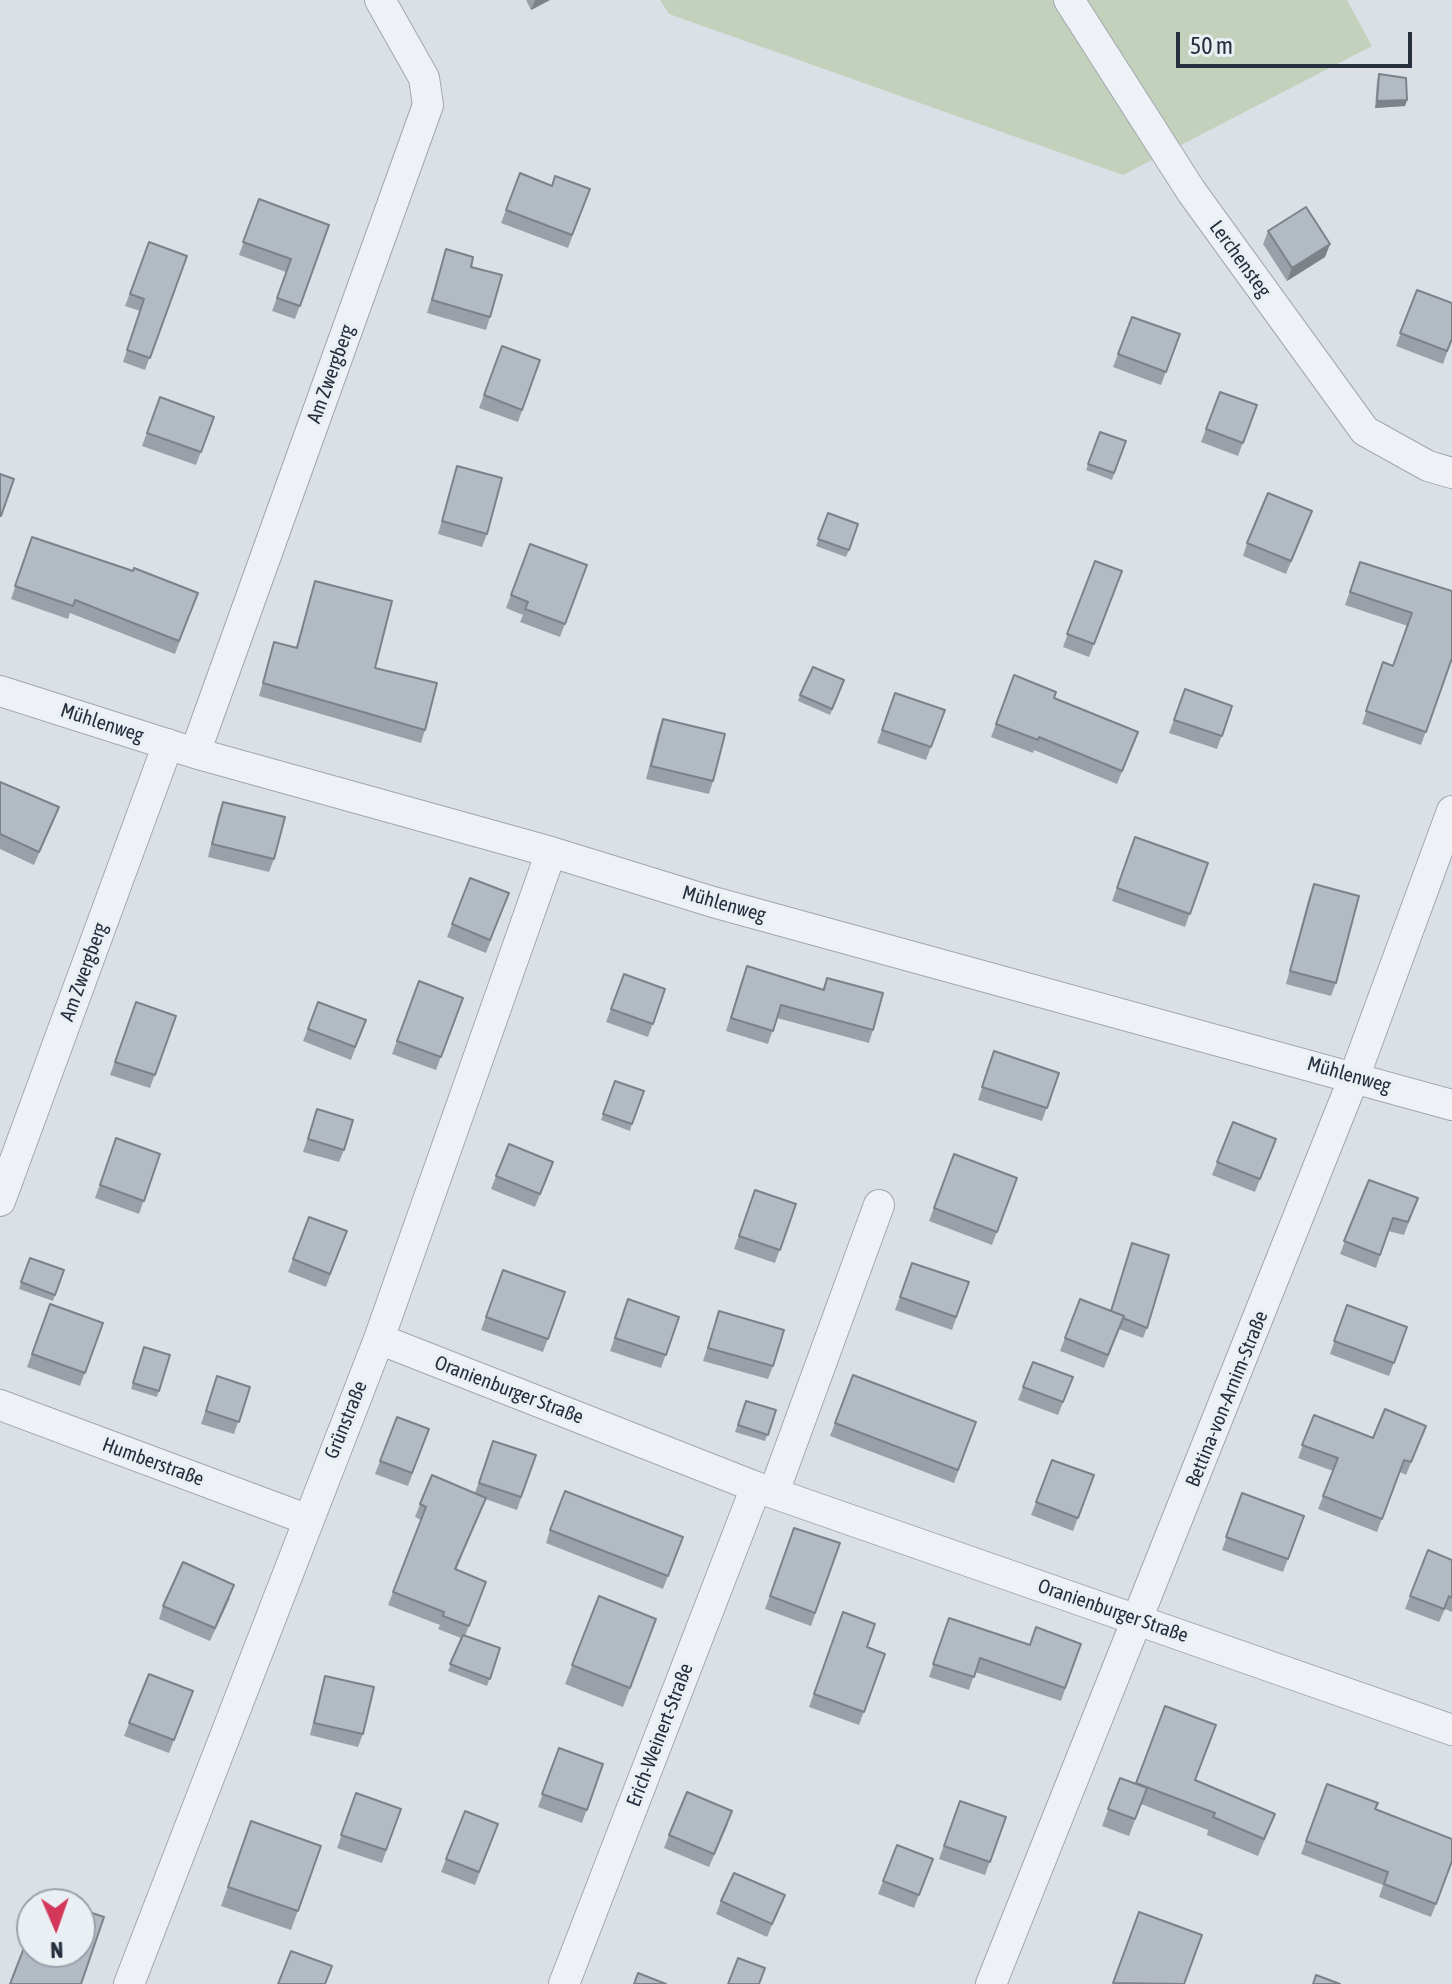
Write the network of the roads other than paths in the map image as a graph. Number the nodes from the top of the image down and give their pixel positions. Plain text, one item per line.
1 (380, 0) edge
2 (1069, 0) edge
3 (1452, 473) edge
4 (0, 691) edge
5 (181, 748) junction
6 (1452, 811) edge
7 (551, 852) junction
8 (1355, 1075) junction
9 (1452, 1105) edge
10 (0, 1201) edge
11 (879, 1205) dead end
12 (379, 1339) junction
13 (0, 1405) edge
14 (765, 1490) junction
15 (306, 1519) junction
16 (1139, 1621) junction
17 (1452, 1730) edge
18 (129, 1984) edge
19 (564, 1984) edge
20 (991, 1984) edge

1 - 5 street, Am Zwergberg
2 - 3 street, Lerchensteg
4 - 5 street, Mühlenweg
5 - 7 street, Mühlenweg
5 - 10 street, Am Zwergberg
6 - 8 street, Bettina-von-Arnim-Straße
7 - 8 street, Mühlenweg
7 - 12 street, Grünstraße
8 - 9 street, Mühlenweg
8 - 16 street, Bettina-von-Arnim-Straße
11 - 14 street
12 - 14 street, Oranienburger Straße
12 - 15 street, Grünstraße
13 - 15 street, Humberstraße
14 - 16 street, Oranienburger Straße
14 - 19 street, Erich-Weinert-Straße
15 - 18 street, Grünstraße
16 - 17 street, Oranienburger Straße
16 - 20 street, Bettina-von-Arnim-Straße

